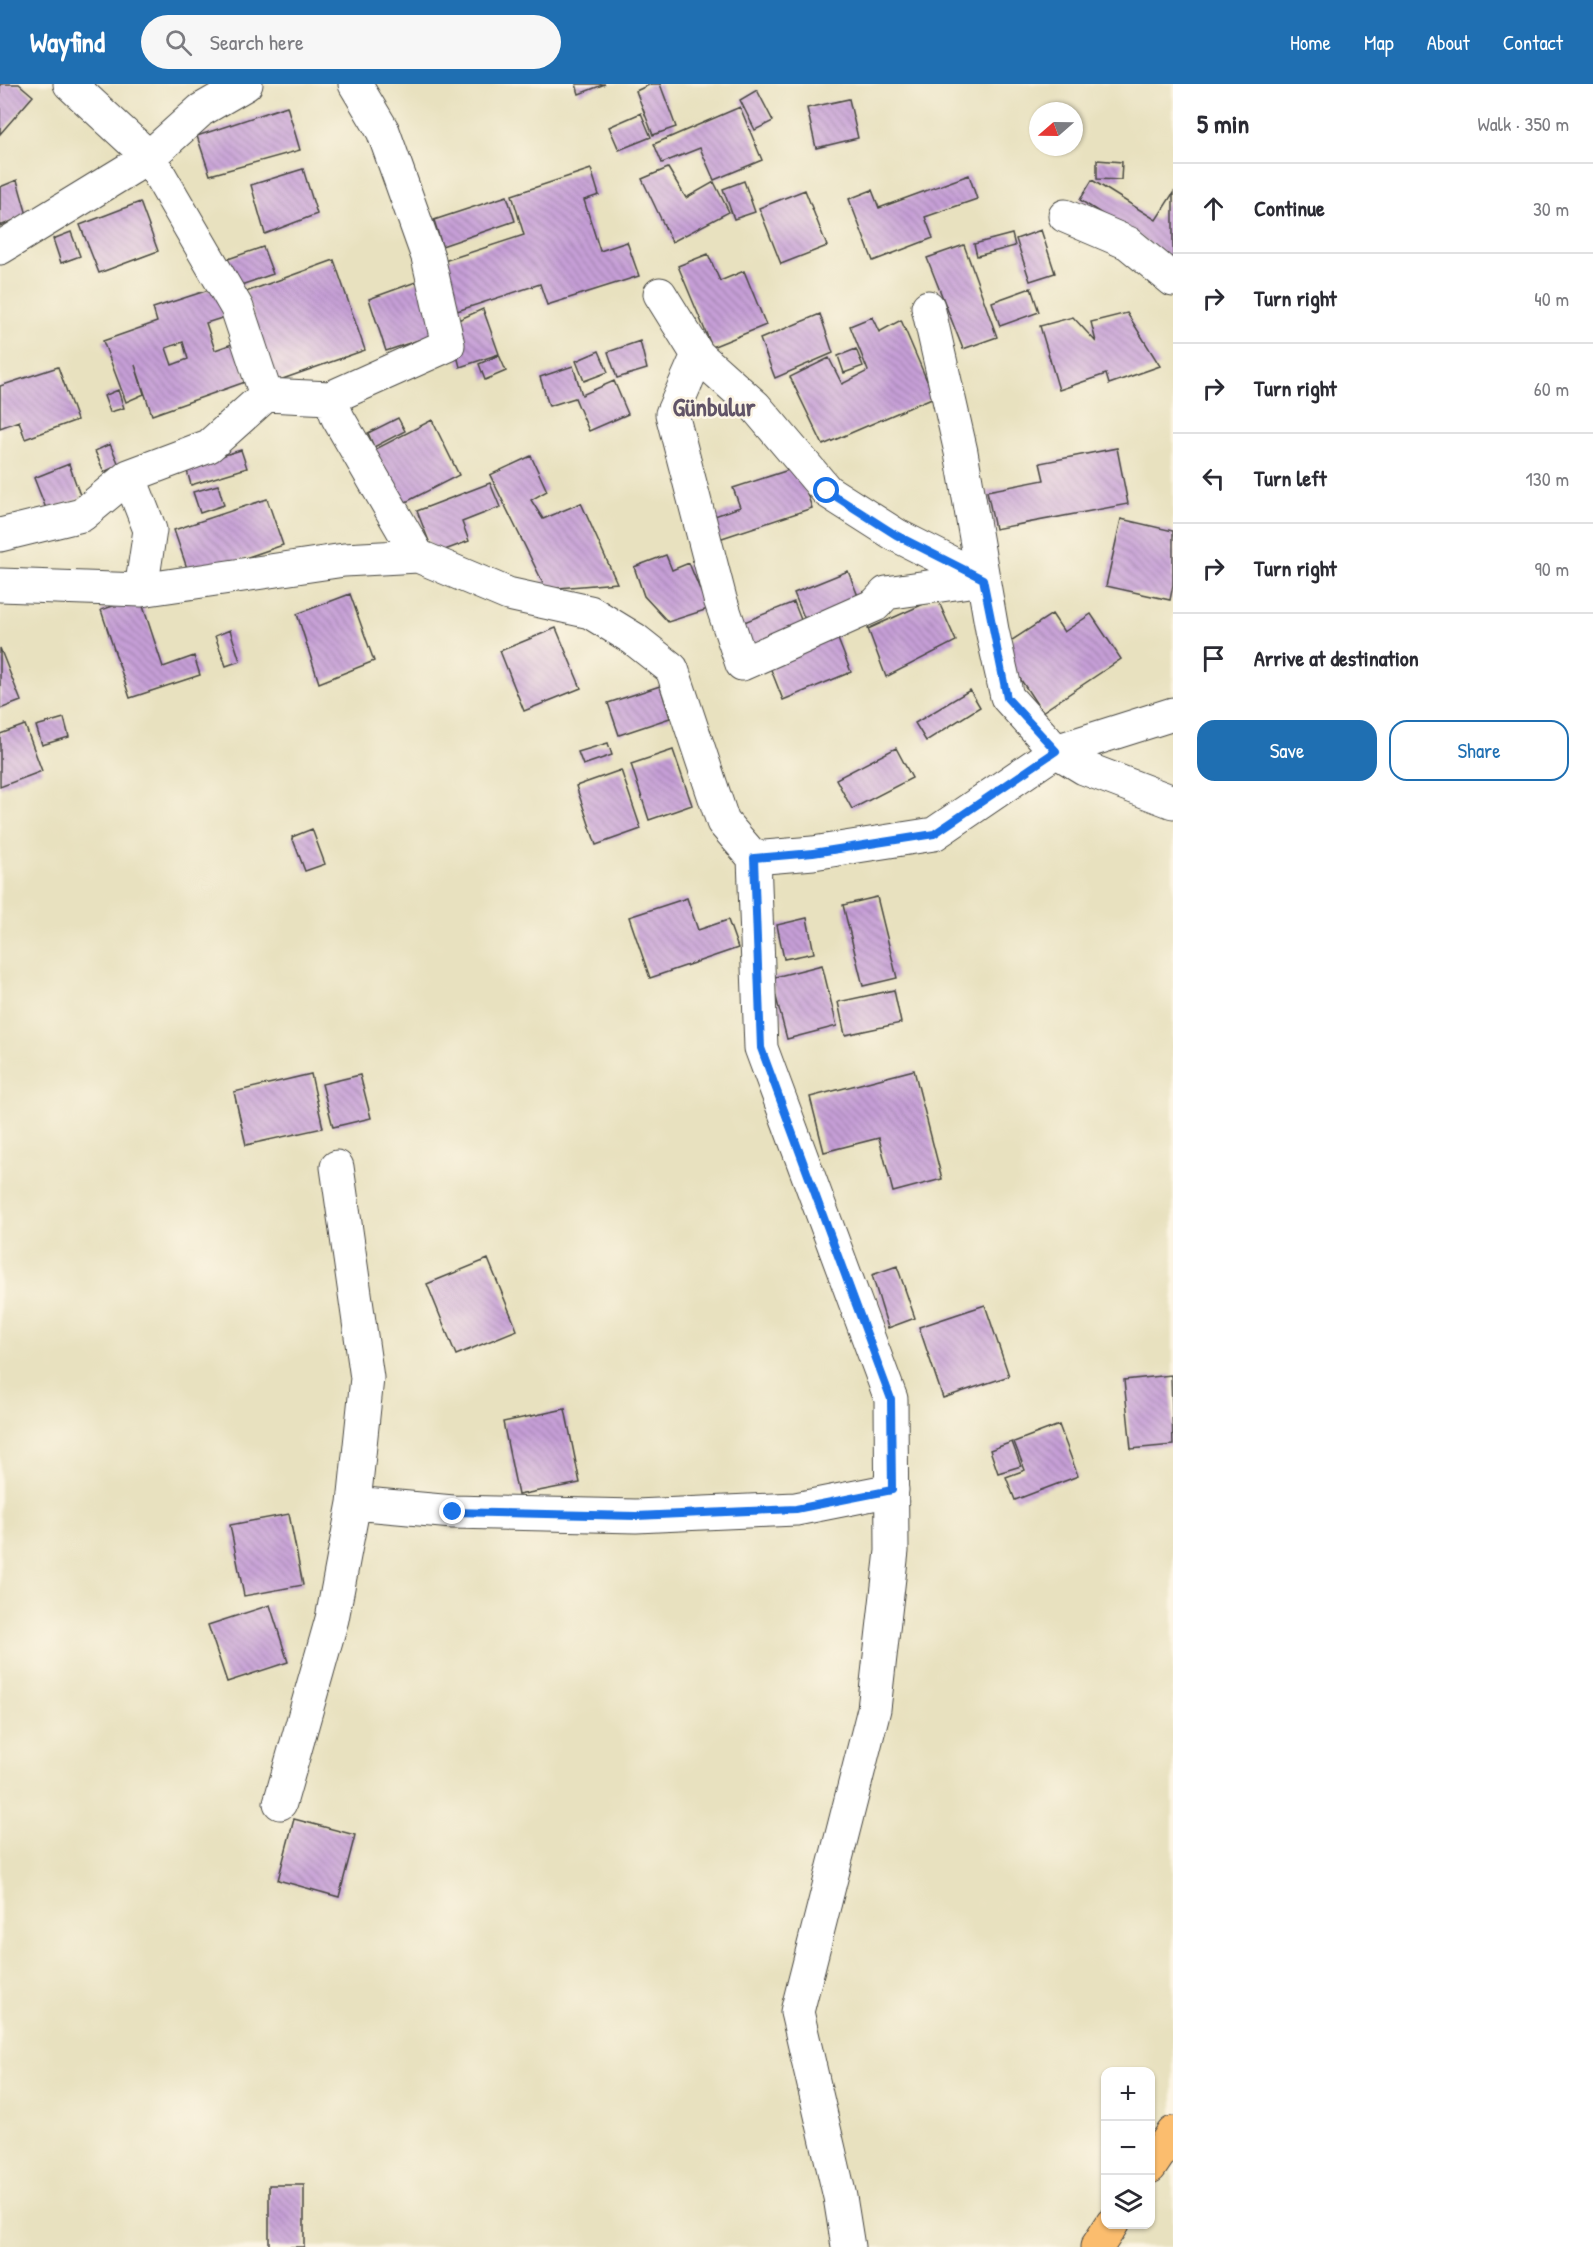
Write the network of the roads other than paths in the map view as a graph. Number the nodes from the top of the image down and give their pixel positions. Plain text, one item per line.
1 (70, 84) edge
2 (246, 84) edge
3 (354, 84) edge
4 (149, 157) junction
5 (1065, 216) dead end
6 (0, 248) edge
7 (1173, 280) edge
8 (660, 294) dead end
9 (928, 307) dead end
10 (698, 355) junction
11 (266, 395) junction
12 (330, 398) junction
13 (129, 476) junction
14 (0, 535) edge
15 (418, 556) junction
16 (983, 579) junction
17 (0, 585) edge
18 (141, 591) junction
19 (1173, 714) edge
20 (1056, 751) junction
21 (1173, 802) edge
22 (754, 858) junction
23 (337, 1167) dead end
24 (892, 1490) junction
25 (354, 1503) junction
26 (279, 1803) dead end
27 (1173, 2133) edge
28 (1155, 2160) edge
29 (1109, 2229) edge
30 (848, 2247) edge
31 (1097, 2247) edge

1 - 4 street
2 - 4 street
3 - 12 street
4 - 6 street
4 - 11 street
5 - 7 street
8 - 10 street
9 - 16 street
10 - 16 street
10 - 16 street
11 - 12 street
11 - 13 street
12 - 15 street
13 - 14 street
13 - 18 street
15 - 18 street
15 - 22 street
16 - 20 street
17 - 18 street
19 - 20 street
20 - 21 street
20 - 22 street
22 - 24 street
23 - 25 street
24 - 25 street
24 - 30 street
25 - 26 street
27 - 28 highway
29 - 31 highway

